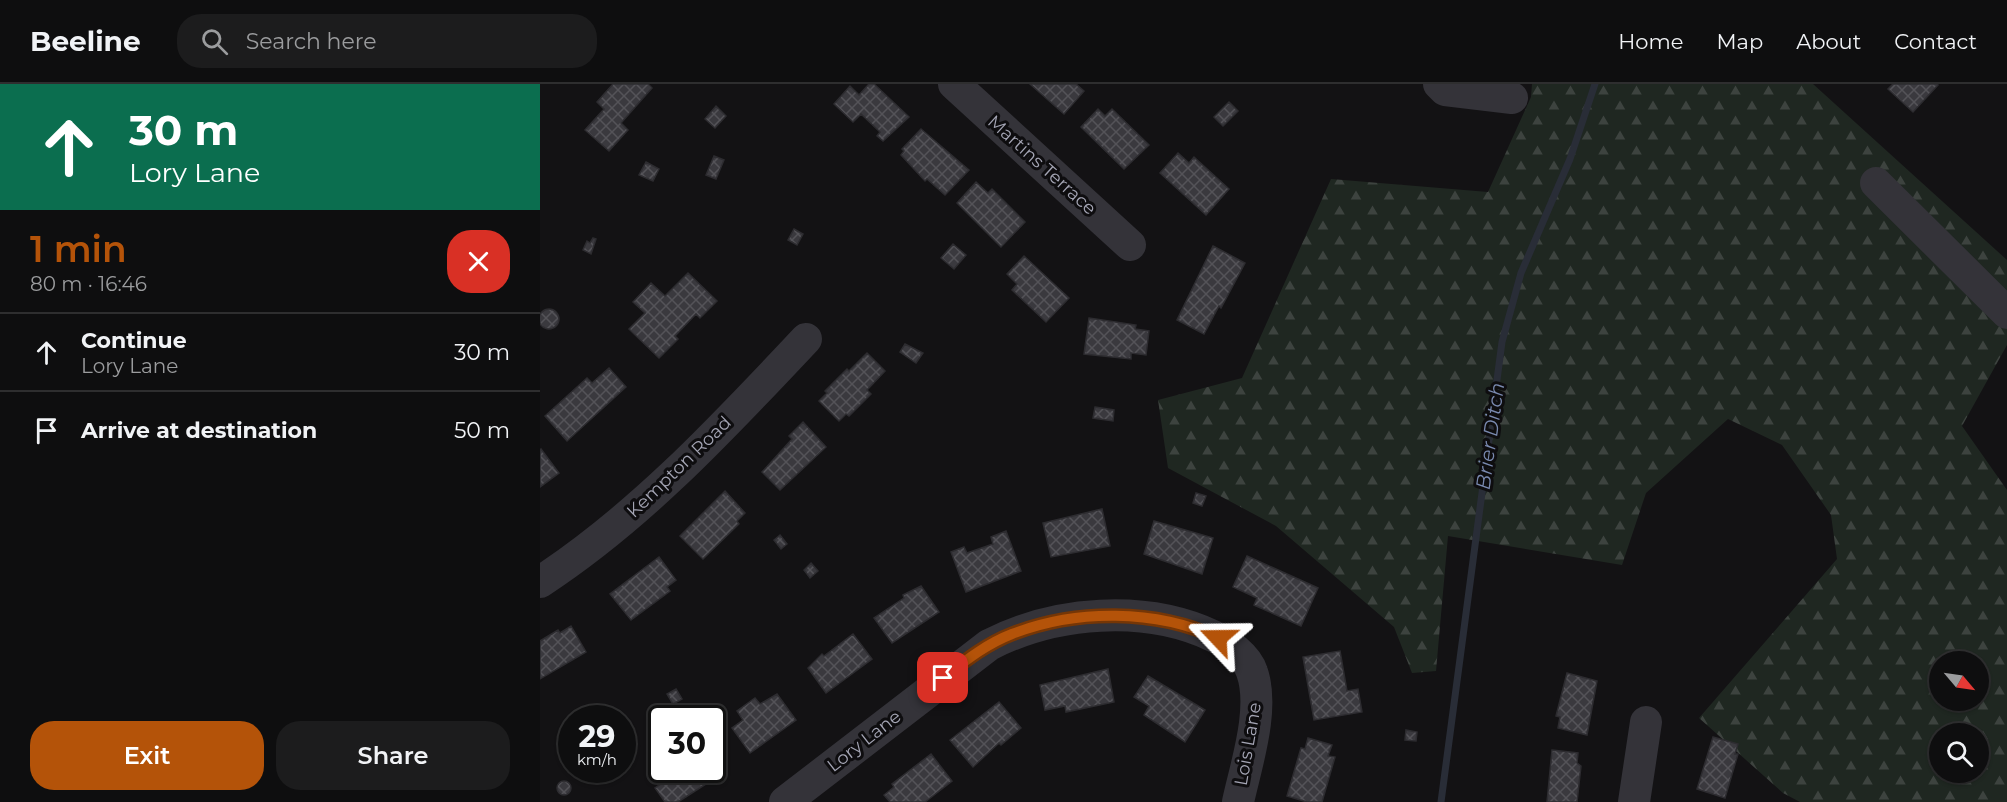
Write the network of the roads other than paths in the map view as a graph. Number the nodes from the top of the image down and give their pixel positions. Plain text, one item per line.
1 (954, 84) edge
2 (1439, 84) edge
3 (1512, 98) dead end
4 (1876, 183) dead end
5 (1130, 245) dead end
6 (2007, 313) edge
7 (806, 339) dead end
8 (540, 582) edge
9 (1106, 617) joint
10 (1646, 722) dead end
11 (785, 802) edge
12 (1238, 802) edge
13 (1634, 802) edge

1 - 5 street, Martins Terrace
2 - 3 street
4 - 6 street
7 - 8 street, Kempton Road
9 - 11 street, Lory Lane
9 - 12 street, Lois Lane
10 - 13 street

